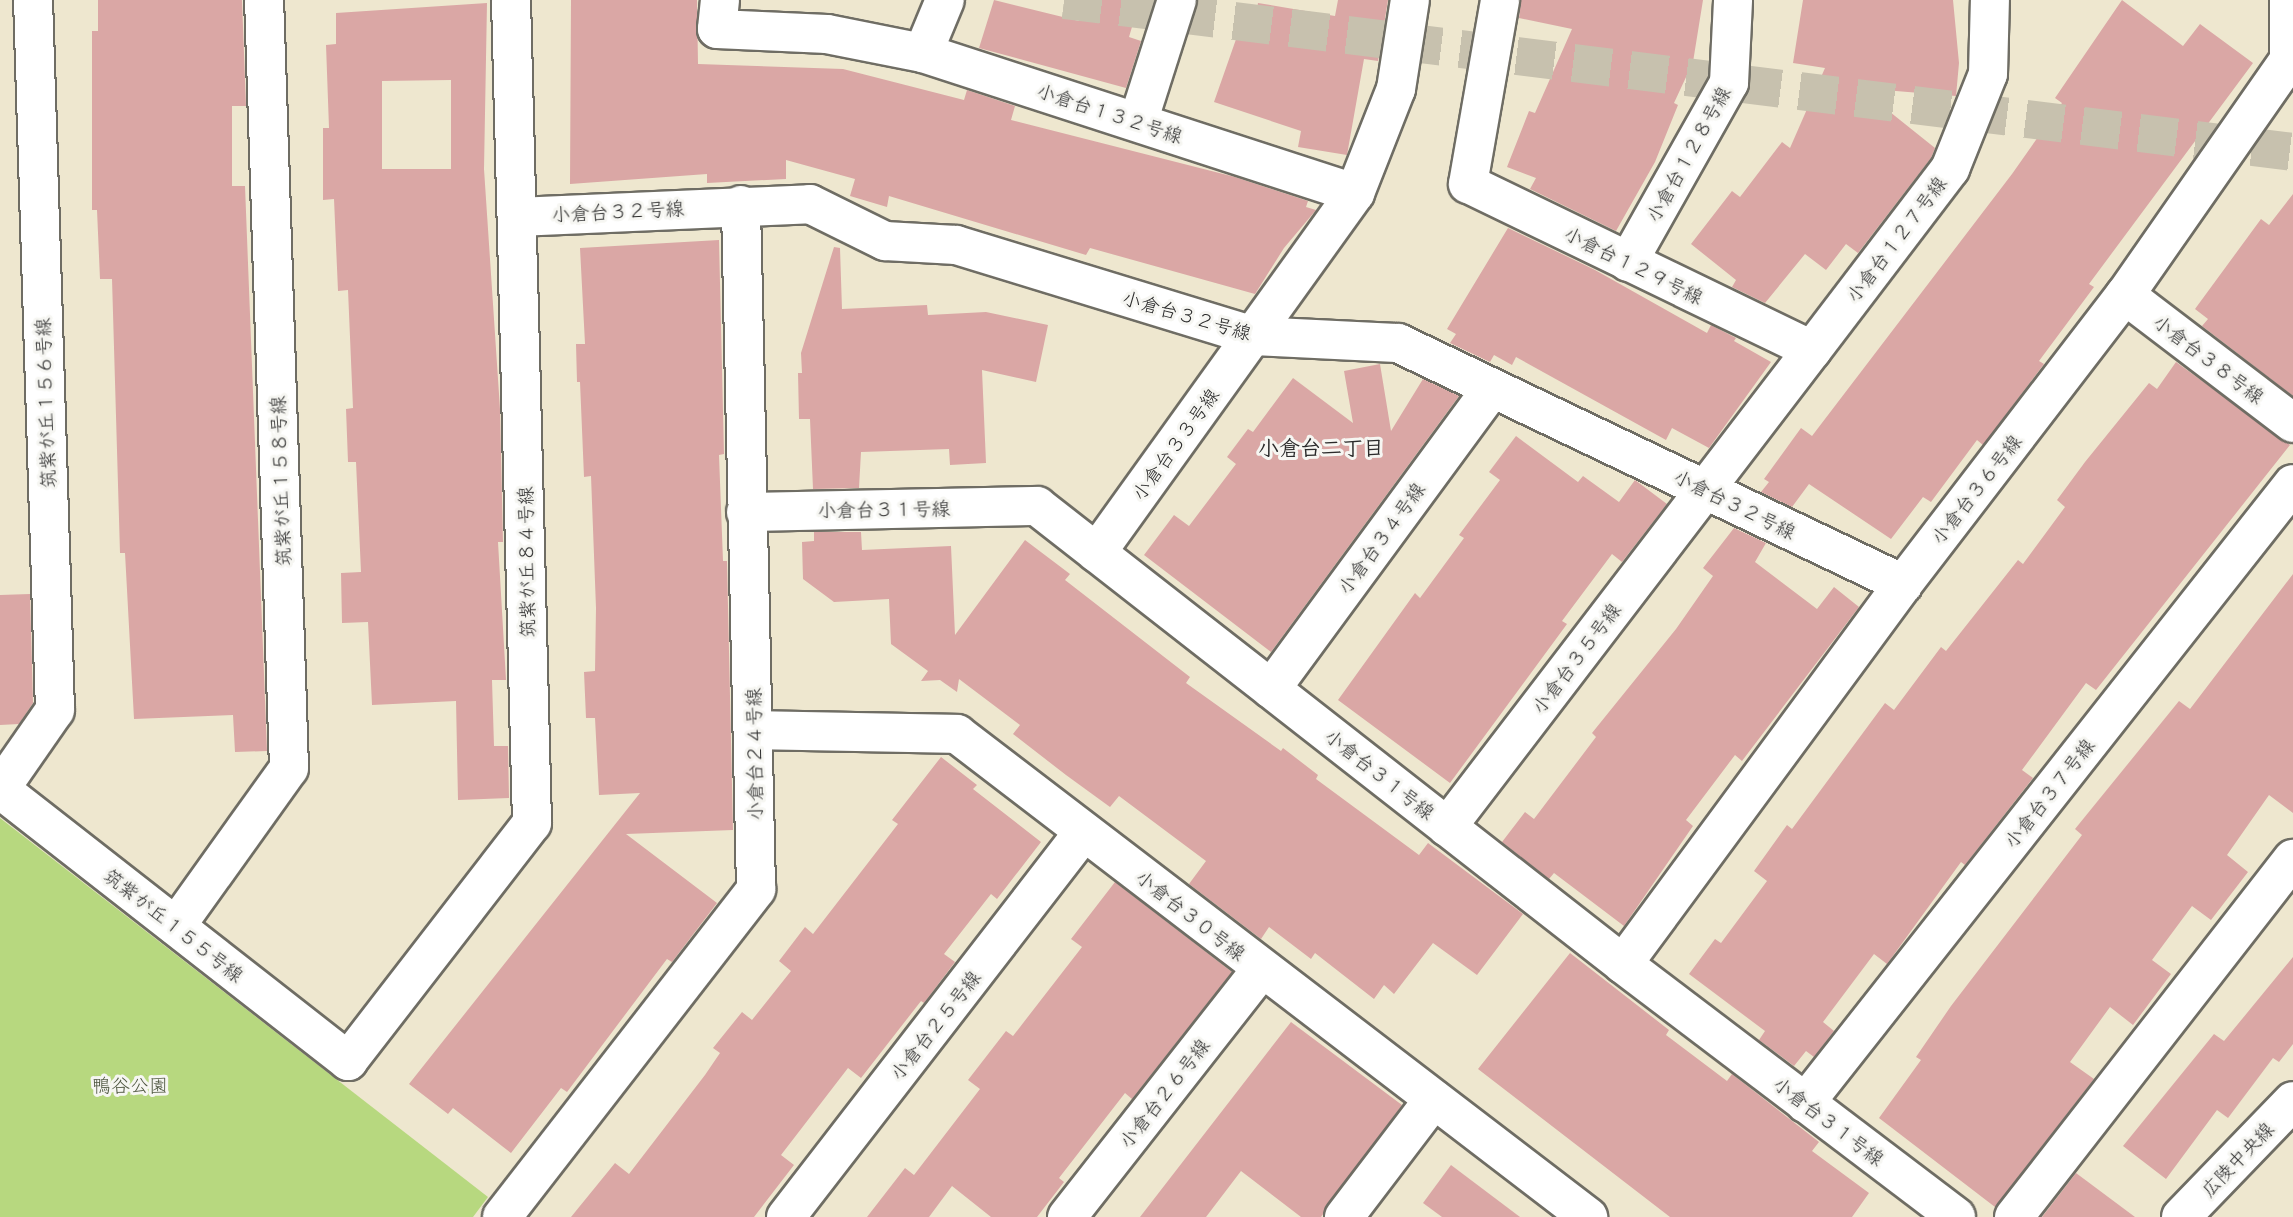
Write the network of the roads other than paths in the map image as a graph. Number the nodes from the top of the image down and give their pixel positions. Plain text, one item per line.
1 (33, 0) edge
2 (264, 0) edge
3 (511, 0) edge
4 (720, 0) edge
5 (945, 0) edge
6 (1178, 0) edge
7 (1410, 0) edge
8 (1500, 0) edge
9 (1733, 0) edge
10 (1990, 0) edge
11 (2289, 0) edge
12 (923, 53) junction
13 (1138, 122) junction
14 (1355, 193) junction
15 (741, 205) junction
16 (517, 217) junction
17 (1628, 262) junction
18 (2125, 295) junction
19 (1253, 336) junction
20 (1812, 350) junction
21 (1492, 388) junction
22 (2293, 423) edge
23 (2293, 484) edge
24 (1705, 490) junction
25 (746, 512) junction
26 (1096, 552) junction
27 (1903, 584) junction
28 (1271, 689) junction
29 (755, 730) junction
30 (0, 789) edge
31 (1447, 827) junction
32 (1084, 832) junction
33 (2293, 859) edge
34 (176, 926) junction
35 (1623, 964) junction
36 (1261, 970) junction
37 (348, 1061) joint
38 (1434, 1099) junction
39 (2293, 1101) edge
40 (1805, 1102) junction
41 (502, 1217) edge
42 (786, 1217) edge
43 (1067, 1217) edge
44 (1344, 1217) edge
45 (1588, 1217) edge
46 (1956, 1217) edge
47 (2014, 1217) edge
48 (2181, 1217) edge

1 - 30 street, 筑紫が丘１５６号線
2 - 34 street, 筑紫が丘１５８号線
3 - 16 street, 筑紫が丘８４号線
4 - 12 street, 小倉台１３２号線
5 - 12 street
6 - 13 street
7 - 14 street
8 - 17 street, 小倉台１２９号線
9 - 17 street, 小倉台１２８号線
10 - 20 street, 小倉台１２７号線
11 - 18 street, 小倉台３６号線
12 - 13 street, 小倉台１３２号線
13 - 14 street, 小倉台１３２号線
14 - 19 street
15 - 16 street, 小倉台３２号線
15 - 19 street, 小倉台３２号線
15 - 25 street, 小倉台２４号線
16 - 37 street, 筑紫が丘８４号線
17 - 20 street, 小倉台１２９号線
18 - 22 street, 小倉台３８号線
18 - 27 street, 小倉台３６号線
19 - 21 street, 小倉台３２号線
19 - 26 street, 小倉台３３号線
20 - 24 street
21 - 24 street, 小倉台３２号線
21 - 28 street, 小倉台３４号線
23 - 40 street, 小倉台３７号線
24 - 27 street, 小倉台３２号線
24 - 31 street, 小倉台３５号線
25 - 26 street, 小倉台３１号線
25 - 29 street, 小倉台２４号線
26 - 28 street, 小倉台３１号線
27 - 35 street, 小倉台３６号線
28 - 31 street, 小倉台３１号線
29 - 32 street, 小倉台３０号線
29 - 41 street, 小倉台２４号線
30 - 34 street, 筑紫が丘１５５号線
31 - 35 street, 小倉台３１号線
32 - 36 street, 小倉台３０号線
32 - 42 street, 小倉台２５号線
33 - 47 street
34 - 37 street, 筑紫が丘１５５号線
35 - 40 street, 小倉台３１号線
36 - 38 street, 小倉台３０号線
36 - 43 street, 小倉台２６号線
38 - 44 street
38 - 45 street, 小倉台３０号線
39 - 48 street, 広陵中央線
40 - 46 street, 小倉台３１号線

